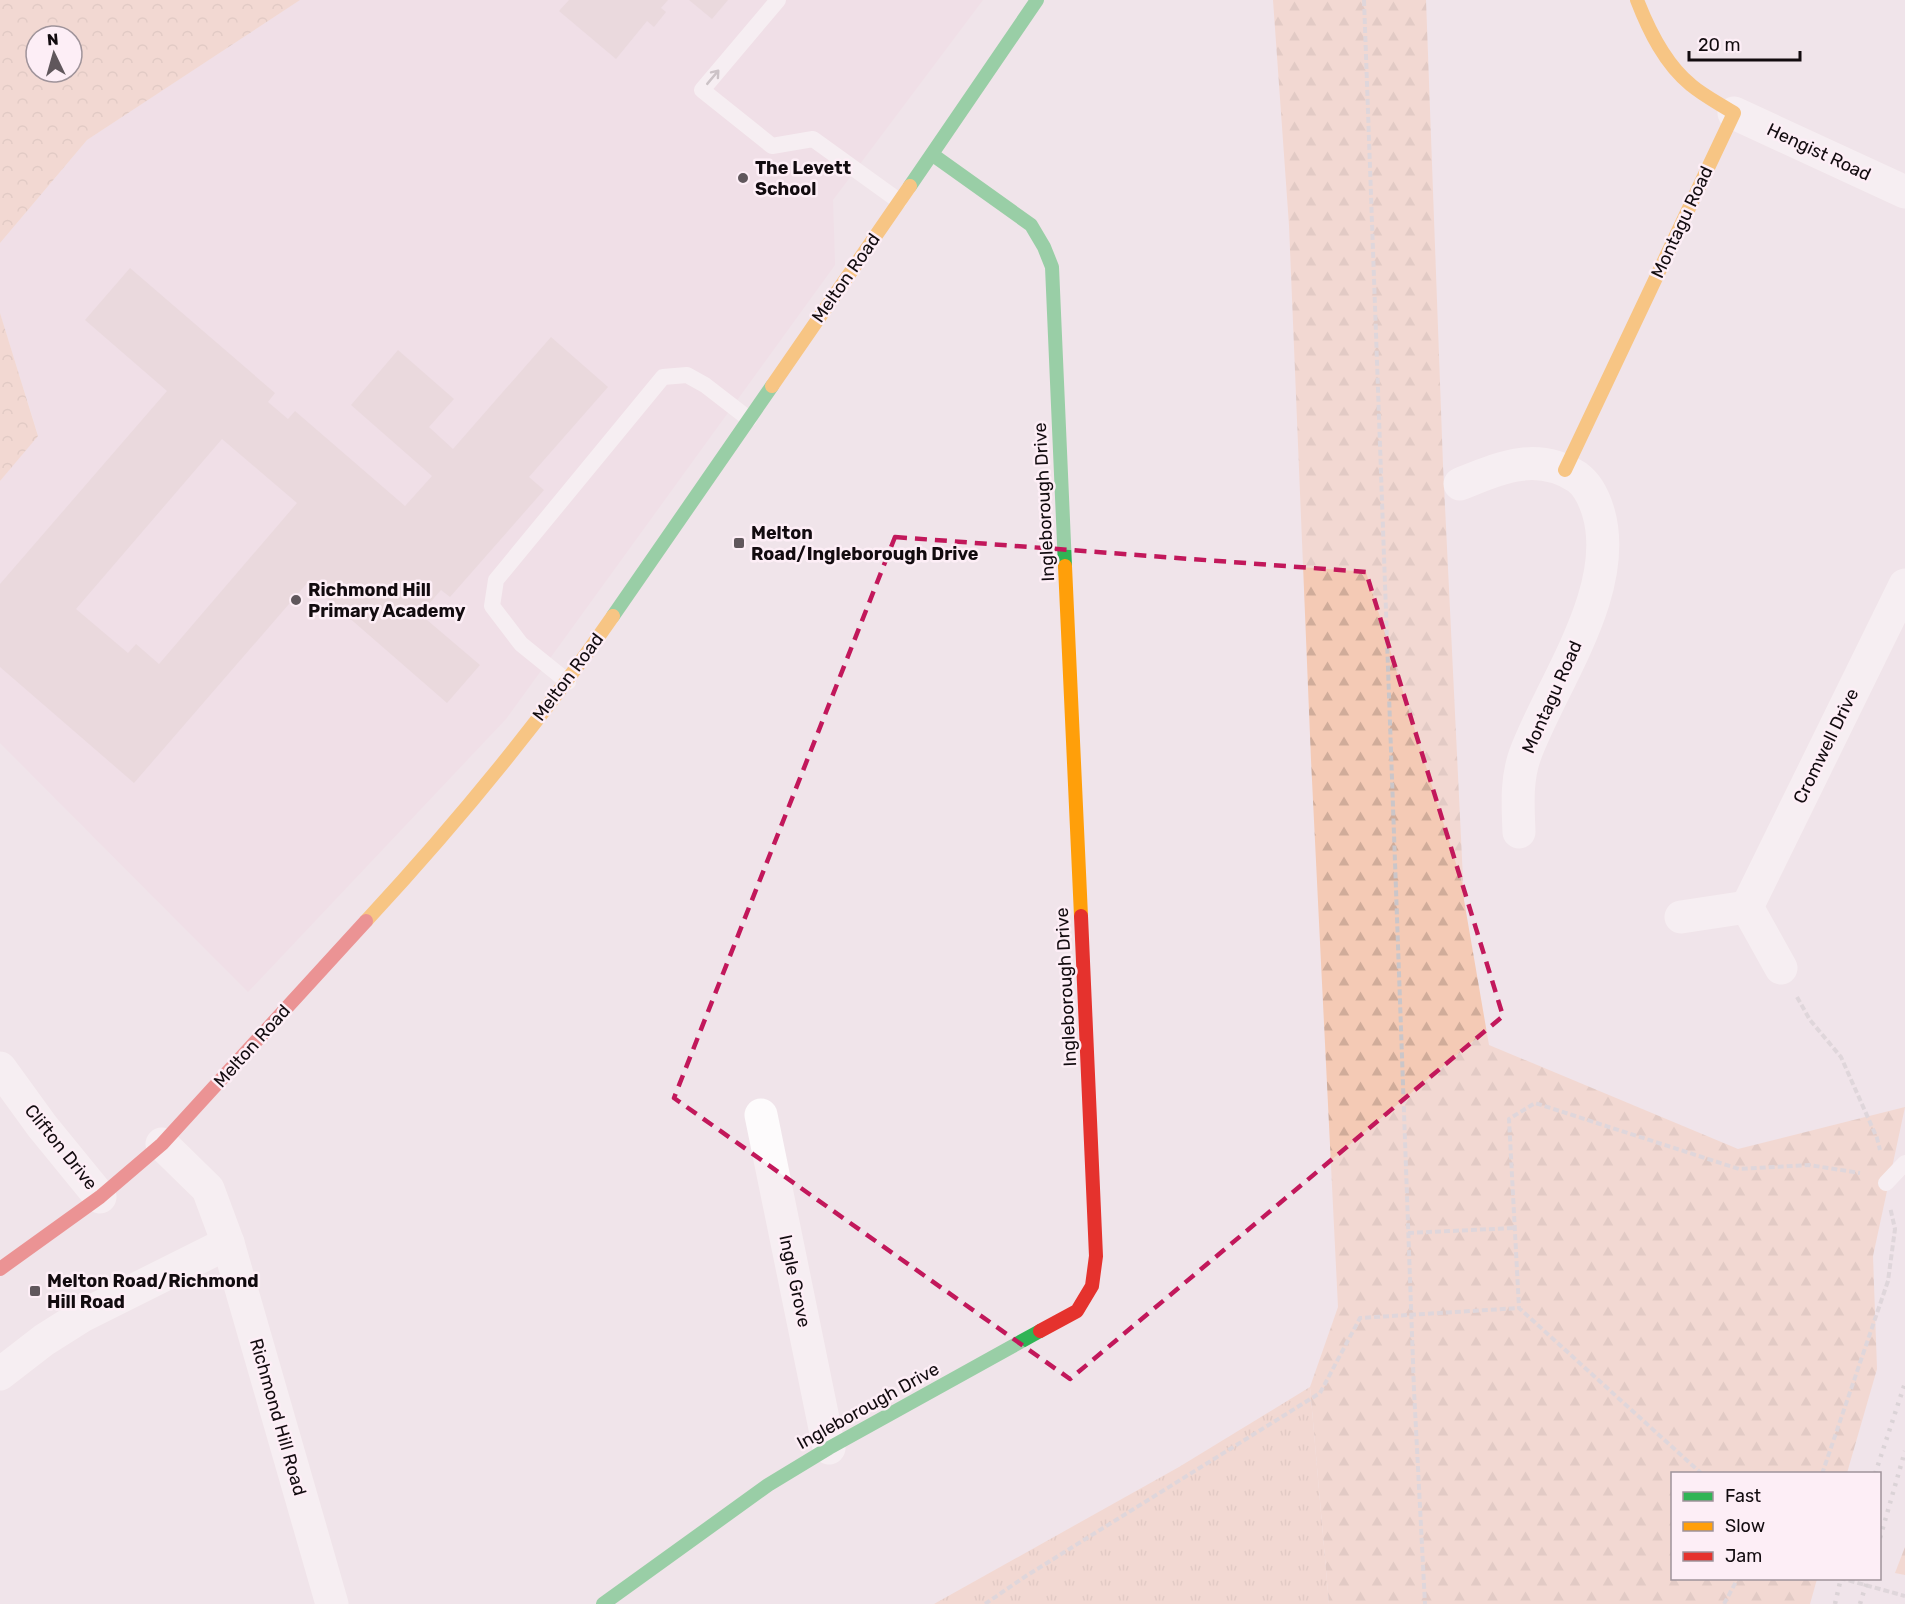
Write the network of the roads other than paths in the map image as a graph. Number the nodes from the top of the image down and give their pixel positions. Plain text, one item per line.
1 (778, 0) edge
2 (1037, 0) edge
3 (1637, 0) edge
4 (1734, 113) junction
5 (933, 154) junction
6 (1905, 192) edge
7 (899, 201) junction
8 (749, 418) junction
9 (1566, 470) junction
10 (1460, 484) dead end
11 (1905, 585) edge
12 (568, 682) junction
13 (1519, 832) dead end
14 (1748, 907) junction
15 (1681, 917) dead end
16 (1781, 968) road end
17 (0, 1068) edge
18 (761, 1115) dead end
19 (162, 1144) junction
20 (1905, 1163) edge
21 (1885, 1180) road end
22 (100, 1197) junction
23 (228, 1242) junction
24 (0, 1269) edge
25 (0, 1374) edge
26 (829, 1448) junction
27 (332, 1604) edge
28 (603, 1604) edge

7 -> 1 lane
2 - 5 street, Melton Road
3 - 4 street
4 - 6 street, Hengist Road
4 - 9 street, Montagu Road
5 - 7 street, Melton Road
5 - 26 street, Ingleborough Drive
7 - 8 street, Melton Road
8 - 12 street, Melton Road
8 - 12 lane
9 - 10 street
9 - 13 street, Montagu Road
11 - 14 street, Cromwell Drive
12 - 19 street, Melton Road
14 - 15 street
14 - 16 street
17 - 22 street, Clifton Drive
18 - 26 street, Ingle Grove
19 - 22 street, Melton Road
19 - 23 street, Richmond Hill Road
20 - 21 lane
22 - 24 street, Melton Road
23 - 25 street
23 - 27 street, Richmond Hill Road
26 - 28 street, Ingleborough Drive

